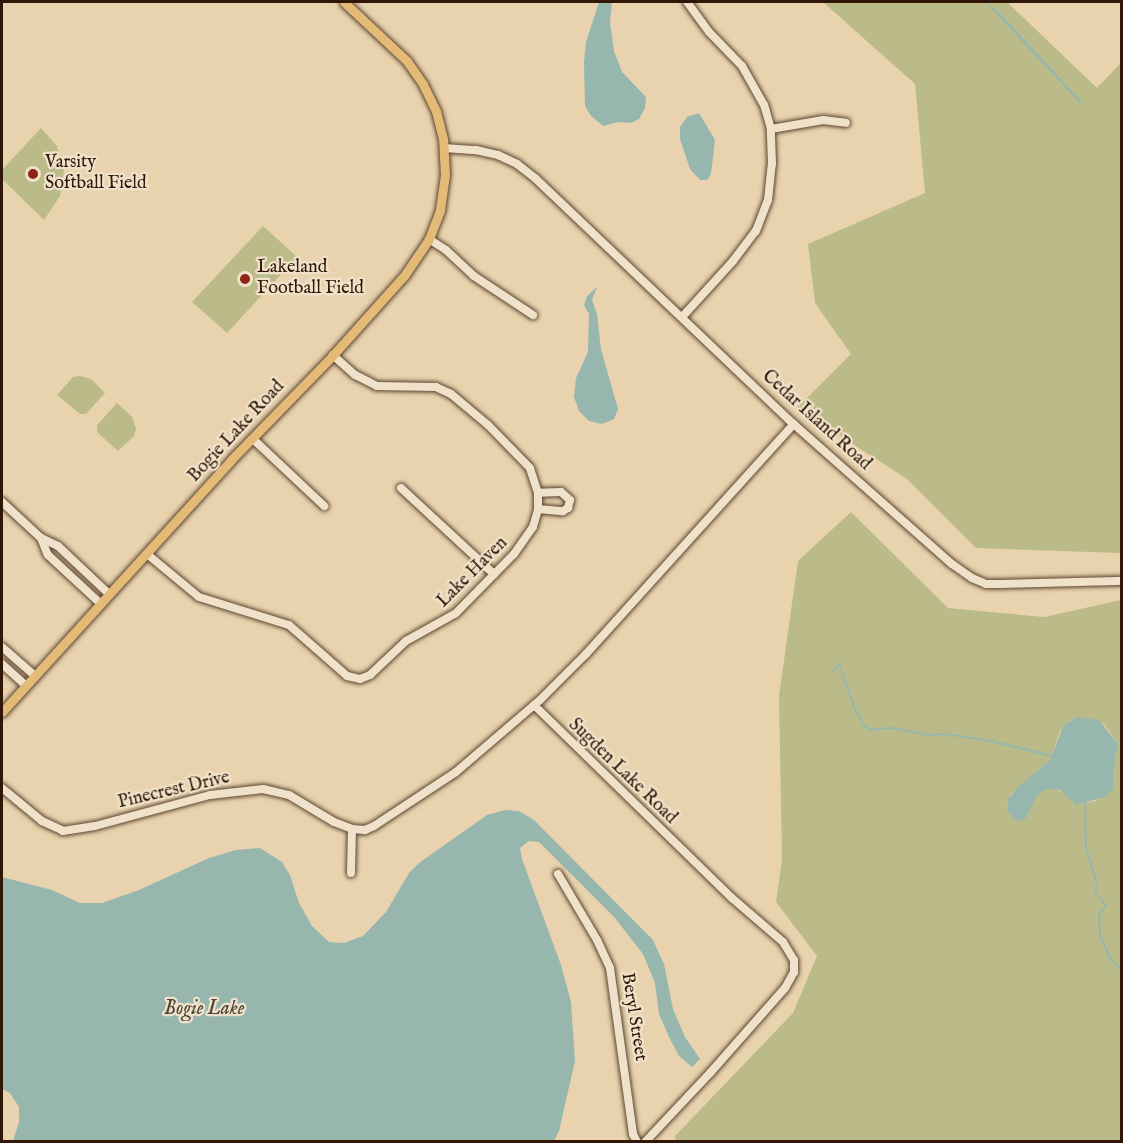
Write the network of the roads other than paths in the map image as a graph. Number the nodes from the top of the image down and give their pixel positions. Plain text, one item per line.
1 (344, 2) edge
2 (687, 2) edge
3 (846, 123) dead end
4 (771, 129) junction
5 (444, 148) junction
6 (429, 239) junction
7 (533, 315) dead end
8 (682, 316) junction
9 (333, 355) junction
10 (794, 424) junction
11 (253, 439) junction
12 (401, 488) dead end
13 (538, 493) junction
14 (2, 502) edge
15 (324, 506) dead end
16 (538, 508) junction
17 (41, 538) junction
18 (147, 554) junction
19 (494, 574) junction
20 (1122, 580) edge
21 (110, 595) junction
22 (101, 604) junction
23 (2, 647) edge
24 (2, 664) edge
25 (34, 675) junction
26 (25, 685) junction
27 (534, 705) junction
28 (2, 712) edge
29 (2, 788) edge
30 (352, 829) junction
31 (351, 873) dead end
32 (558, 874) dead end
33 (637, 1142) edge
34 (645, 1142) edge

1 - 5 main road, Bogie Lake Road
2 - 4 street
3 - 4 street
4 - 8 street
5 - 6 main road, Bogie Lake Road
5 - 8 street, Cedar Island Road
6 - 7 street
6 - 9 main road, Bogie Lake Road
8 - 10 street, Cedar Island Road
9 - 11 main road, Bogie Lake Road
9 - 13 street, Lake Haven
10 - 20 street, Cedar Island Road
10 - 27 street
11 - 15 street
11 - 18 main road, Bogie Lake Road
12 - 19 street
13 - 16 street, Lake Haven
13 - 16 street
14 - 17 street
16 - 19 street, Lake Haven
17 - 21 street
17 - 22 street
18 - 19 street, Lake Haven
18 - 21 main road, Bogie Lake Road
21 - 22 main road, Bogie Lake Road
22 - 25 main road, Bogie Lake Road
23 - 25 street
24 - 26 street
25 - 26 main road, Bogie Lake Road
26 - 28 main road, Bogie Lake Road
27 - 30 street
27 - 34 street, Sugden Lake Road
29 - 30 street, Pinecrest Drive
30 - 31 street
32 - 33 street, Beryl Street

